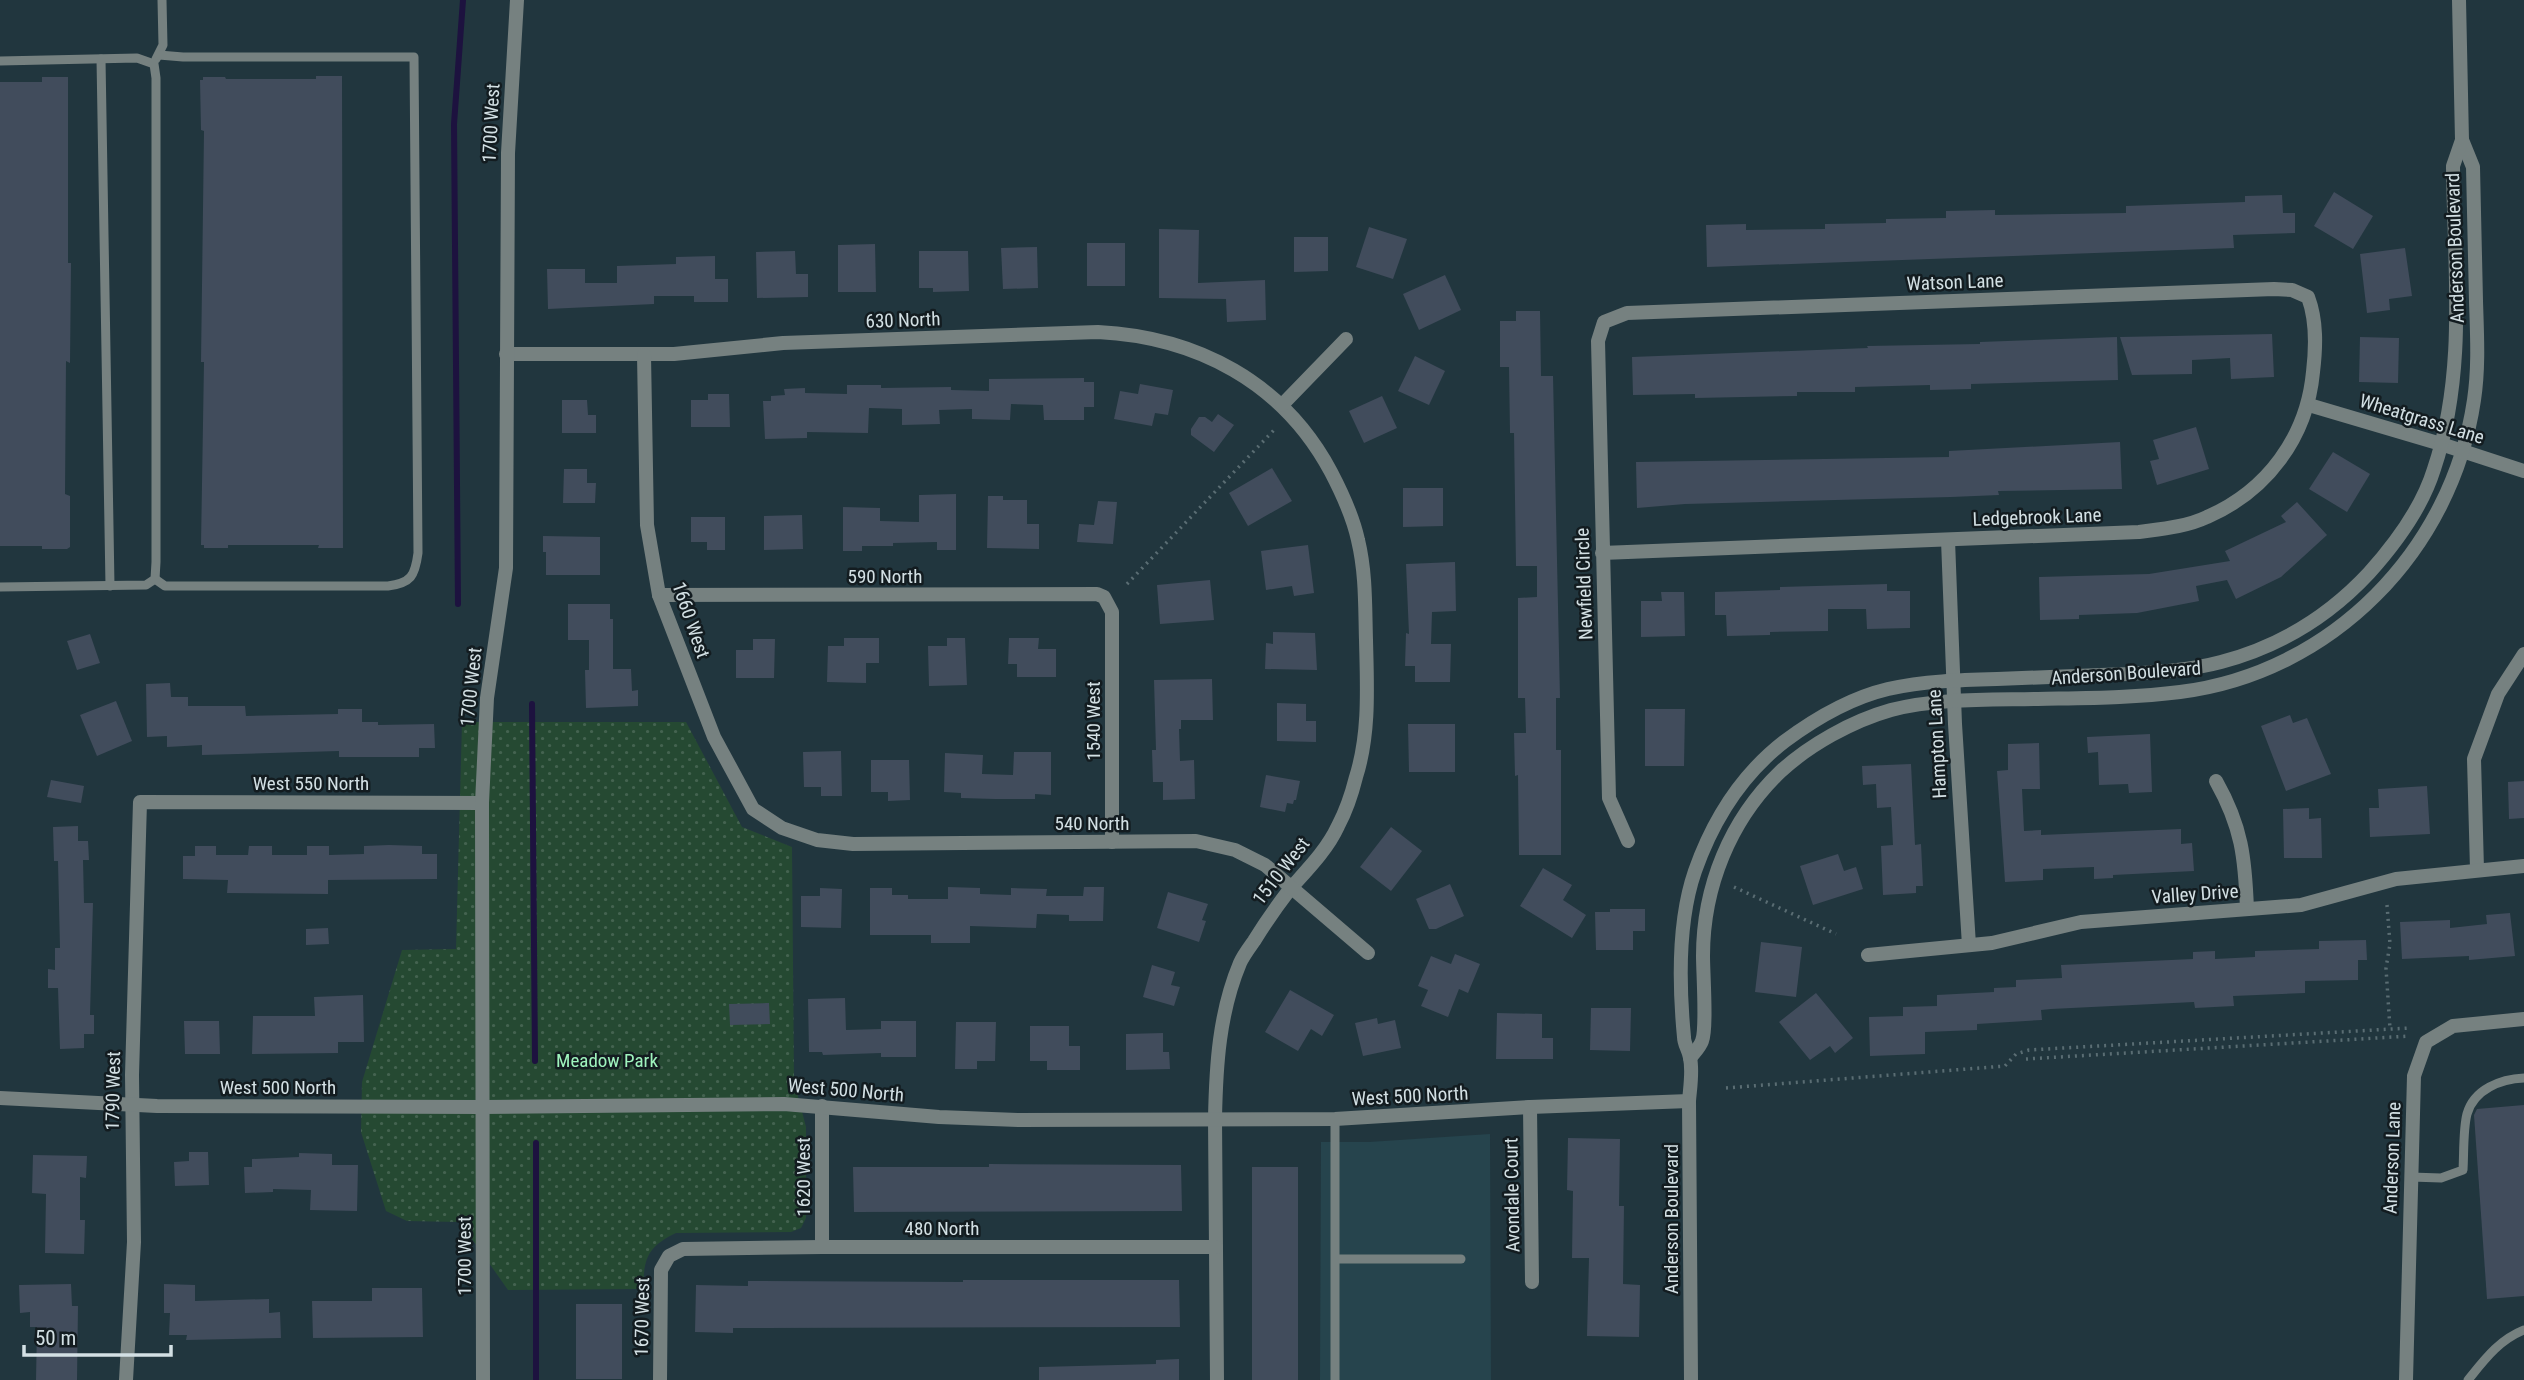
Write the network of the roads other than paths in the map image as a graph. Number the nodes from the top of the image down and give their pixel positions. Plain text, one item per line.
1 (162, 0) edge
2 (517, 0) edge
3 (2459, 0) edge
4 (159, 55) junction
5 (101, 59) junction
6 (0, 61) edge
7 (154, 64) junction
8 (2462, 140) junction
9 (2308, 297) joint
10 (1604, 323) joint
11 (1346, 339) dead end
12 (506, 354) junction
13 (644, 355) junction
14 (1282, 405) junction
15 (2309, 405) junction
16 (2441, 444) junction
17 (2462, 451) junction
18 (2524, 471) edge
19 (1948, 540) junction
20 (1602, 553) junction
21 (155, 579) junction
22 (110, 586) junction
23 (0, 587) edge
24 (659, 595) junction
25 (1108, 600) joint
26 (2524, 654) edge
27 (1953, 681) junction
28 (1954, 702) junction
29 (2216, 781) dead end
30 (140, 802) joint
31 (482, 803) junction
32 (782, 828) joint
33 (1628, 841) dead end
34 (1112, 842) junction
35 (2524, 866) edge
36 (2477, 869) junction
37 (1291, 889) junction
38 (2247, 909) junction
39 (1969, 945) junction
40 (1368, 953) dead end
41 (1868, 955) dead end
42 (2524, 1019) edge
43 (1690, 1058) junction
44 (2524, 1078) edge
45 (0, 1098) edge
46 (1689, 1101) junction
47 (132, 1105) junction
48 (822, 1106) junction
49 (483, 1107) junction
50 (1530, 1107) junction
51 (1215, 1119) junction
52 (1335, 1119) junction
53 (2411, 1177) junction
54 (822, 1247) junction
55 (1216, 1247) junction
56 (669, 1256) joint
57 (1336, 1259) junction
58 (1461, 1259) dead end
59 (1532, 1282) dead end
60 (2524, 1330) edge
61 (125, 1380) edge
62 (483, 1380) edge
63 (660, 1380) edge
64 (1217, 1380) edge
65 (1335, 1380) edge
66 (1692, 1380) edge
67 (2406, 1380) edge
68 (2468, 1380) edge

1 - 4 lane
2 - 12 street, 1700 West
3 - 8 street, Anderson Boulevard
4 - 7 lane
4 - 21 lane
5 - 6 lane
5 - 7 lane
5 - 22 lane
7 - 21 lane
8 - 16 street, Anderson Boulevard
8 - 17 street, Anderson Boulevard
9 - 10 street, Watson Lane
9 - 15 street, Ledgebrook Lane
10 - 20 street, Newfield Circle
11 - 14 street
12 - 13 street, 630 North
12 - 31 street, 1700 West
13 - 14 street, 630 North
13 - 24 street, 1660 West
14 - 37 street, 1510 West
15 - 16 street, Wheatgrass Lane
15 - 19 street, Ledgebrook Lane
16 - 17 street, Wheatgrass Lane
16 - 27 street, Anderson Boulevard
17 - 18 street, Wheatgrass Lane
17 - 28 street, Anderson Boulevard
19 - 20 street, Ledgebrook Lane
19 - 27 street, Hampton Lane
20 - 33 street, Newfield Circle
21 - 22 lane
22 - 23 lane
24 - 25 street, 590 North
24 - 32 street, 1660 West
25 - 34 street, 1540 West
26 - 36 street
27 - 28 street, Hampton Lane
27 - 43 street, Anderson Boulevard
28 - 39 street, Hampton Lane
28 - 43 street, Anderson Boulevard
29 - 38 street
30 - 31 street, West 550 North
30 - 47 street, 1790 West
31 - 49 street, 1700 West
32 - 34 street, 540 North
34 - 37 street, 540 North
35 - 36 street, Valley Drive
36 - 38 street, Valley Drive
37 - 40 street, 540 North
37 - 51 street, 1510 West
38 - 39 street, Valley Drive
39 - 41 street, Valley Drive
42 - 53 street, Anderson Lane
43 - 46 street, Anderson Boulevard
44 - 53 lane
45 - 47 street, West 500 North
46 - 50 street, West 500 North
46 - 66 street, Anderson Boulevard
47 - 49 street, West 500 North
47 - 61 street, 1790 West
48 - 49 street, West 500 North
48 - 51 street, West 500 North
48 - 54 street, 1620 West
49 - 62 street, 1700 West
50 - 52 street, West 500 North
50 - 59 street, Avondale Court
51 - 52 street, West 500 North
51 - 55 street, 1510 West
52 - 57 lane
53 - 67 street, Anderson Lane
54 - 55 street, 480 North
54 - 56 street, 480 North
55 - 64 street, 1510 West
56 - 63 street, 1670 West
57 - 58 lane
57 - 65 lane
60 - 68 lane

